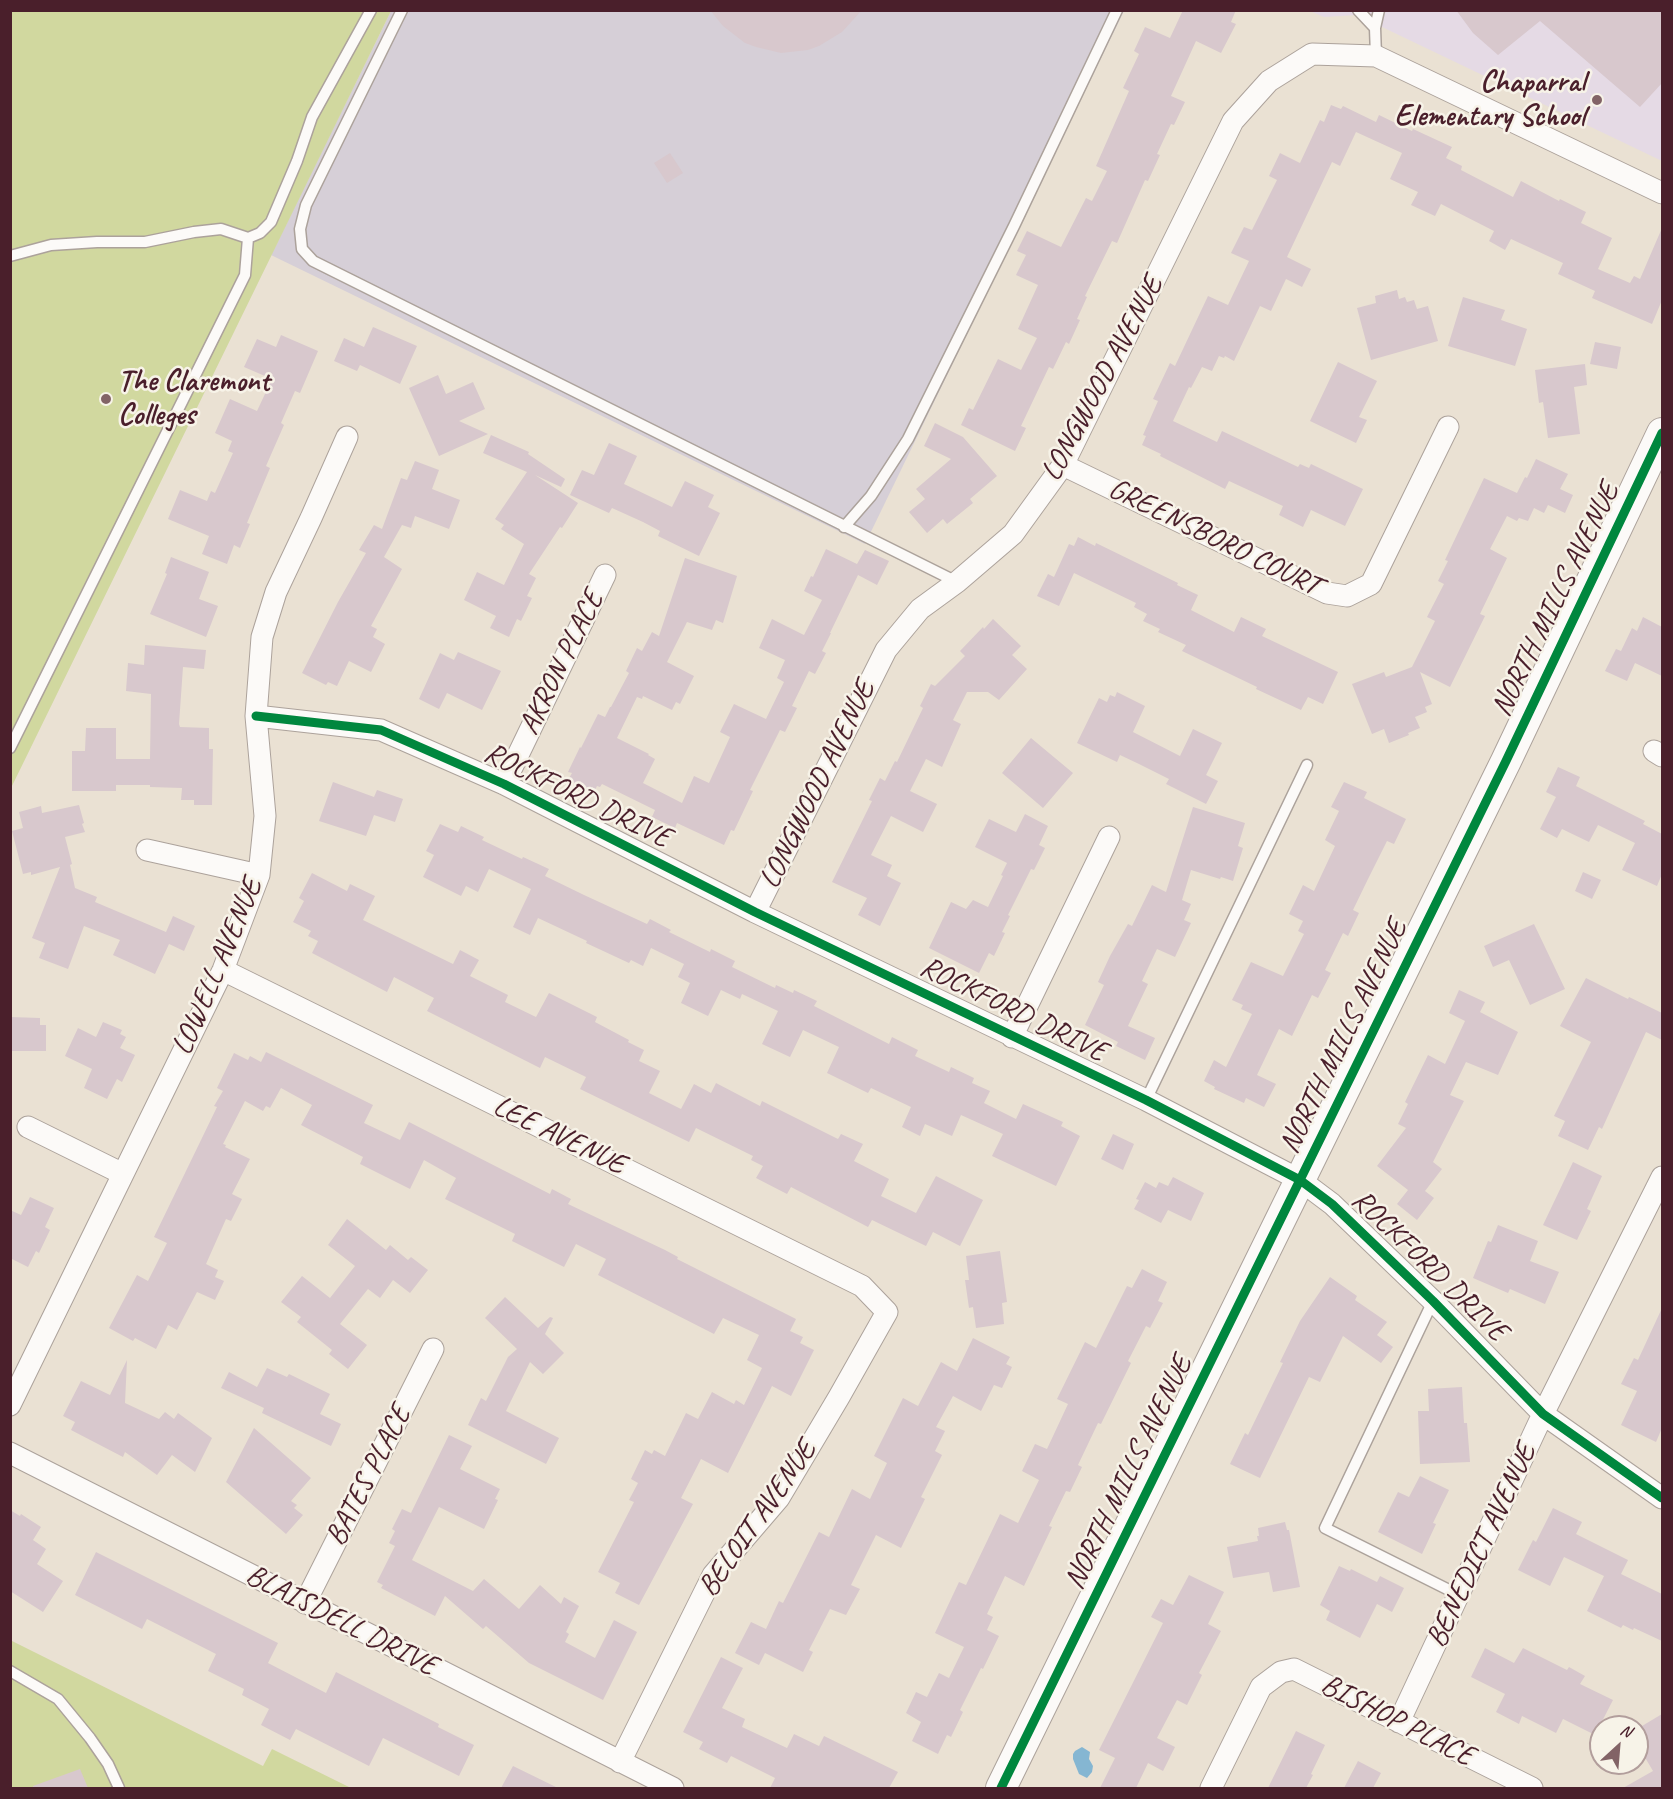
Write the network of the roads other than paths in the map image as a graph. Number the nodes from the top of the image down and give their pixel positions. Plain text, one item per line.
1 (371, 10) edge
2 (402, 10) edge
3 (1117, 10) edge
4 (1359, 10) edge
5 (1378, 10) edge
6 (1375, 28) junction
7 (1376, 56) junction
8 (1662, 193) edge
9 (248, 238) junction
10 (10, 256) edge
11 (1448, 426) dead end
12 (1662, 433) edge
13 (347, 437) dead end
14 (1063, 465) junction
15 (844, 527) junction
16 (605, 575) dead end
17 (957, 582) junction
18 (256, 716) junction
19 (10, 748) edge
20 (1307, 765) dead end
21 (504, 784) junction
22 (1109, 837) dead end
23 (147, 850) dead end
24 (259, 875) junction
25 (755, 912) junction
26 (223, 970) junction
27 (1012, 1037) junction
28 (1146, 1100) junction
29 (28, 1127) dead end
30 (123, 1174) junction
31 (1662, 1177) edge
32 (1300, 1180) junction
33 (1433, 1301) junction
34 (886, 1312) joint
35 (433, 1349) dead end
36 (10, 1405) edge
37 (1543, 1414) junction
38 (10, 1453) edge
39 (1662, 1498) edge
40 (1459, 1595) junction
41 (305, 1603) junction
42 (10, 1671) edge
43 (1399, 1722) junction
44 (620, 1762) junction
45 (118, 1788) edge
46 (673, 1788) edge
47 (1000, 1788) edge
48 (1211, 1788) edge
49 (1532, 1788) edge

1 - 9 lane
2 - 15 lane
3 - 15 lane
4 - 6 lane
5 - 6 lane
6 - 7 lane
7 - 8 street
7 - 14 street, LONGWOOD AVENUE
9 - 10 lane
9 - 19 lane
11 - 14 street, GREENSBORO COURT
12 - 32 main road, NORTH MILLS AVENUE
13 - 18 street, LOWELL AVENUE
14 - 17 street, LONGWOOD AVENUE
15 - 17 lane
16 - 21 street, AKRON PLACE
17 - 25 street, LONGWOOD AVENUE
18 - 21 street, ROCKFORD DRIVE
18 - 24 street, LOWELL AVENUE
20 - 28 lane
21 - 25 street, ROCKFORD DRIVE
22 - 27 street
23 - 24 street
24 - 26 street, LOWELL AVENUE
25 - 27 street, ROCKFORD DRIVE
26 - 30 street, LOWELL AVENUE
26 - 34 street, LEE AVENUE
27 - 28 street, ROCKFORD DRIVE
28 - 32 street, ROCKFORD DRIVE
29 - 30 street
30 - 36 street, LOWELL AVENUE
31 - 37 street, BENEDICT AVENUE
32 - 33 street, ROCKFORD DRIVE
32 - 47 main road, NORTH MILLS AVENUE
33 - 37 street, ROCKFORD DRIVE
33 - 40 lane
34 - 44 street, BELOIT AVENUE
35 - 41 street, BATES PLACE
37 - 39 street, ROCKFORD DRIVE
37 - 40 street, BENEDICT AVENUE
38 - 41 street, BLAISDELL DRIVE
40 - 43 street, BENEDICT AVENUE
41 - 44 street, BLAISDELL DRIVE
42 - 45 lane
43 - 48 street, BISHOP PLACE
43 - 49 street, BISHOP PLACE
44 - 46 street, BLAISDELL DRIVE

